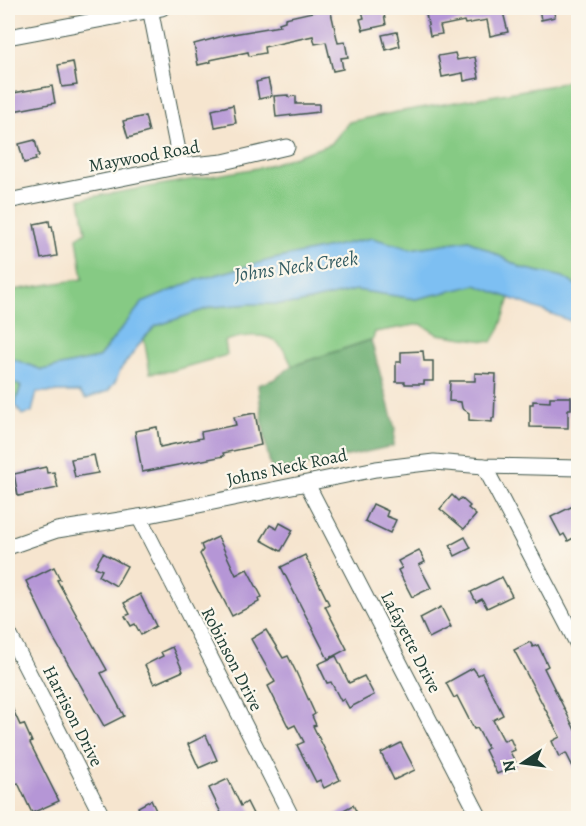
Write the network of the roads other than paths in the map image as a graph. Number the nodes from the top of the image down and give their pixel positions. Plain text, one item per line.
1 (155, 8) edge
2 (8, 37) edge
3 (287, 147) dead end
4 (180, 166) junction
5 (8, 201) edge
6 (484, 466) junction
7 (579, 468) edge
8 (308, 483) junction
9 (139, 517) junction
10 (8, 547) edge
11 (8, 632) edge
12 (579, 645) edge
13 (103, 819) edge
14 (292, 819) edge
15 (480, 819) edge

1 - 2 street
1 - 4 street
3 - 4 street, Maywood Road
4 - 5 street, Maywood Road
6 - 7 street, Johns Neck Road
6 - 8 street, Johns Neck Road
6 - 12 street
8 - 9 street, Johns Neck Road
8 - 15 street, Lafayette Drive
9 - 10 street, Johns Neck Road
9 - 14 street, Robinson Drive
11 - 13 street, Harrison Drive

